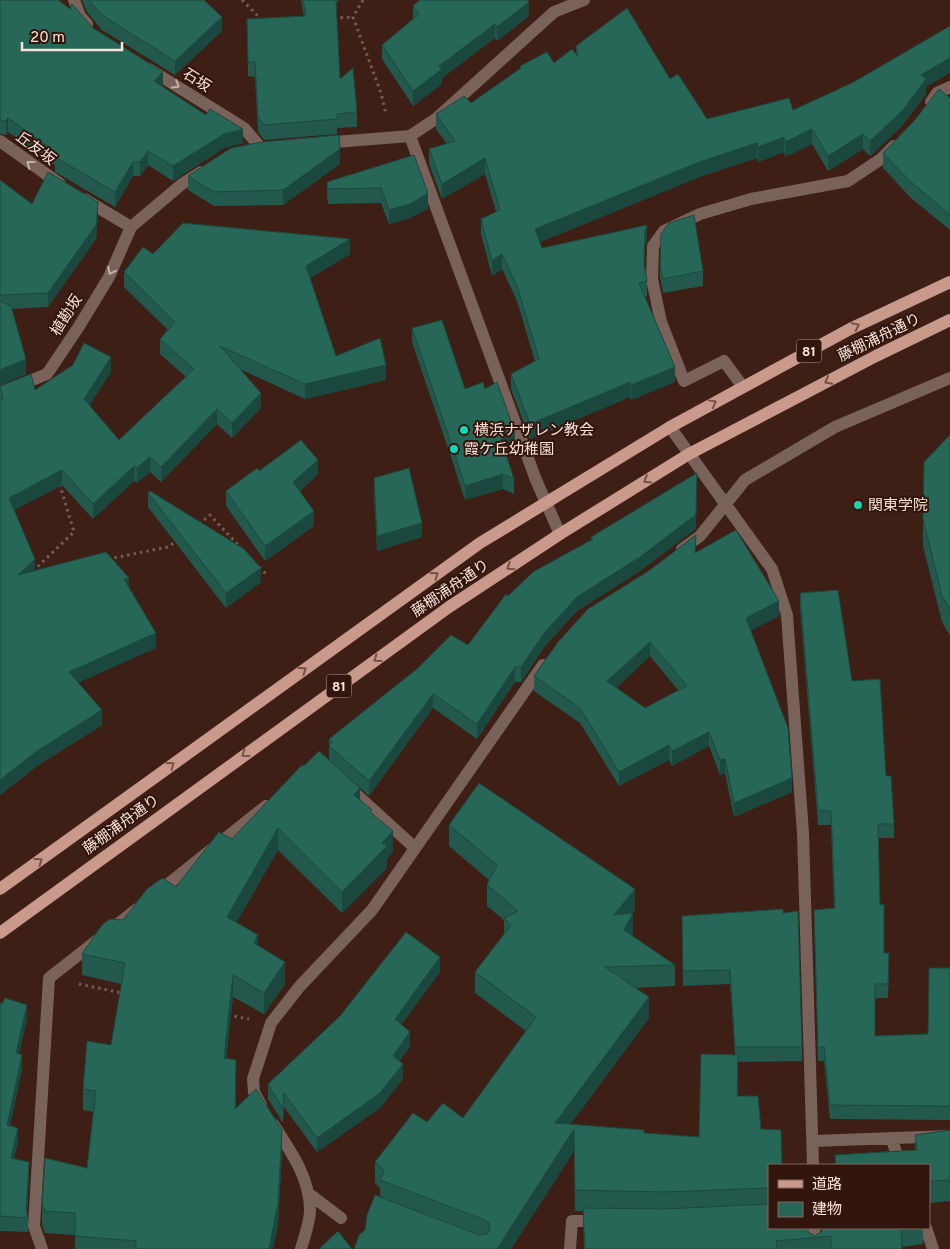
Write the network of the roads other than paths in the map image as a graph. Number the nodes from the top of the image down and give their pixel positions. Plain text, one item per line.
1 (74, 0) edge
2 (584, 0) edge
3 (97, 36) edge
4 (138, 62) edge
5 (950, 87) edge
6 (926, 108) edge
7 (410, 136) junction
8 (901, 138) edge
9 (0, 141) edge
10 (308, 144) edge
11 (245, 152) edge
12 (213, 165) edge
13 (131, 227) junction
14 (950, 282) edge
15 (950, 320) edge
16 (950, 378) edge
17 (743, 386) junction
18 (0, 393) edge
19 (670, 427) junction
20 (689, 454) junction
21 (545, 502) junction
22 (724, 504) junction
23 (560, 534) junction
24 (668, 560) edge
25 (552, 652) edge
26 (339, 780) edge
27 (273, 800) edge
28 (414, 847) junction
29 (0, 889) edge
30 (0, 933) edge
31 (950, 1136) edge
32 (891, 1138) junction
33 (812, 1140) junction
34 (813, 1164) edge
35 (901, 1164) edge
36 (308, 1193) junction
37 (340, 1218) dead end
38 (608, 1222) edge
39 (814, 1229) edge
40 (926, 1229) edge
41 (42, 1249) edge
42 (301, 1249) edge
43 (570, 1249) edge
44 (814, 1249) edge
45 (933, 1249) edge

1 - 3 street
2 - 7 street
4 -> 11 street, 石坂
5 - 6 street
7 - 10 street
7 - 21 street
8 - 17 street
13 -> 9 street, 丘友坂
12 - 13 street
13 -> 18 street, 植勘坂
17 -> 14 main road, 藤棚浦舟通り / 81
15 -> 20 main road, 藤棚浦舟通り / 81
16 - 22 street
19 -> 17 main road, 藤棚浦舟通り / 81
19 - 20 street
19 - 21 main road, 藤棚浦舟通り / 81
20 - 22 street
20 -> 23 main road, 藤棚浦舟通り / 81
21 - 23 street
29 -> 21 main road, 藤棚浦舟通り / 81
22 - 24 street
22 - 33 street
23 -> 30 main road, 藤棚浦舟通り / 81
25 - 28 street
26 - 28 street
27 - 41 street
28 - 36 street
31 - 32 street
32 - 33 street
32 - 35 street
33 - 34 street
36 - 37 street
36 - 42 street
38 - 43 street
39 - 44 street
40 - 45 street

